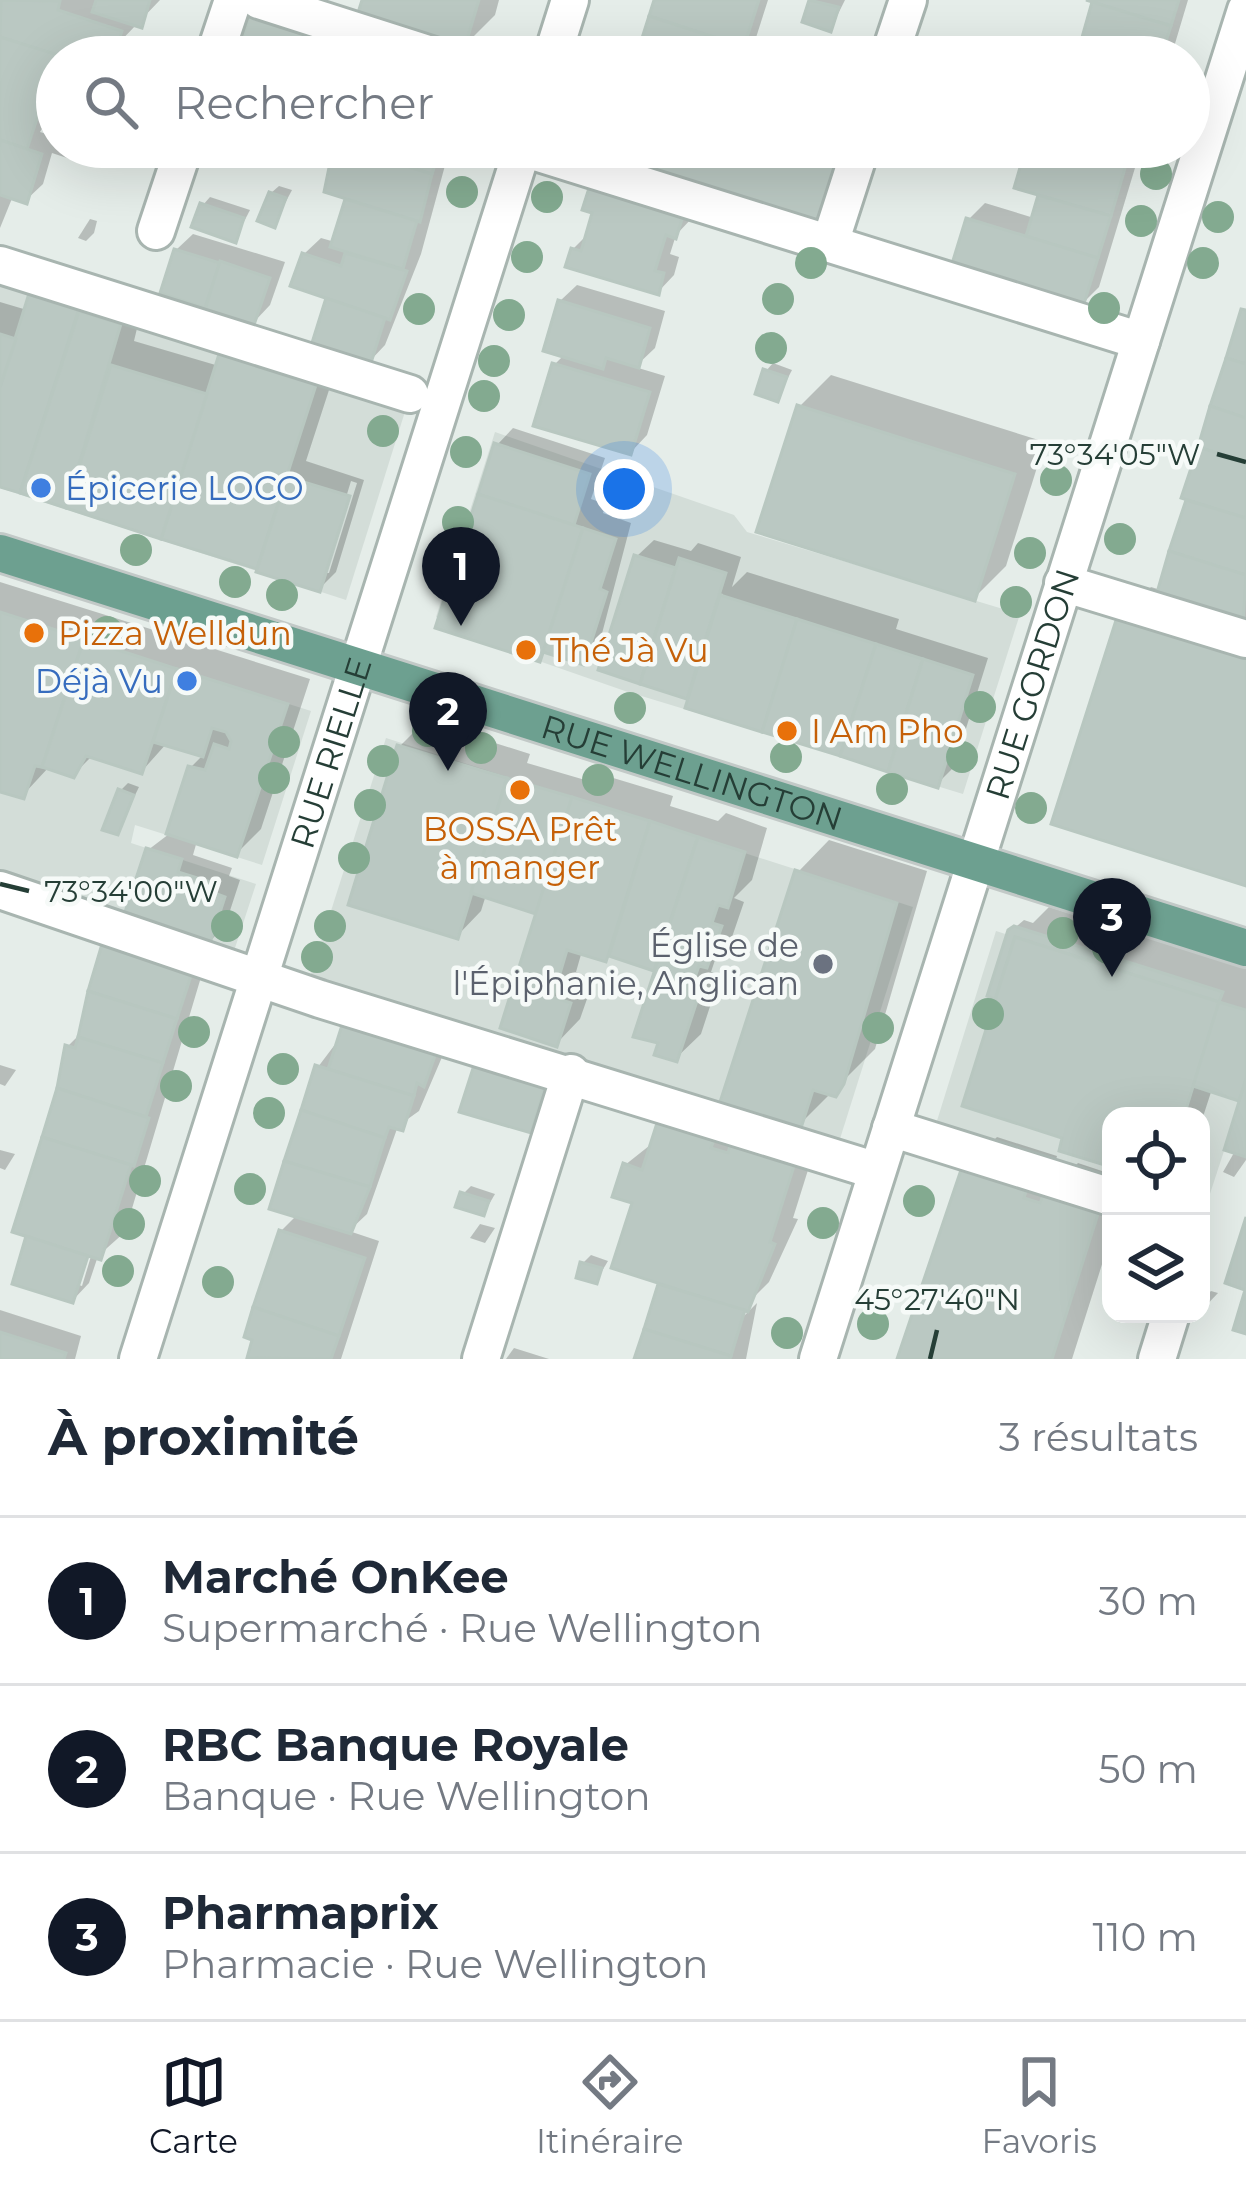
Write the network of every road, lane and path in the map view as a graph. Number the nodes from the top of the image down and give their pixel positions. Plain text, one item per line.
1 (233, 0) edge
2 (259, 0) edge
3 (570, 0) edge
4 (908, 0) edge
5 (1246, 10) edge
6 (221, 36) edge
7 (371, 36) edge
8 (559, 36) edge
9 (897, 36) edge
10 (1210, 123) edge
11 (177, 168) edge
12 (516, 168) edge
13 (590, 168) edge
14 (854, 168) edge
15 (1196, 168) edge
16 (156, 231) dead end
17 (830, 243) junction
18 (0, 265) edge
19 (1141, 341) junction
20 (410, 394) dead end
21 (0, 553) edge
22 (1063, 583) junction
23 (1246, 640) edge
24 (359, 667) junction
25 (976, 862) junction
26 (0, 890) edge
27 (1246, 948) edge
28 (259, 978) junction
29 (571, 1073) junction
30 (891, 1128) junction
31 (878, 1171) junction
32 (1102, 1194) edge
33 (1168, 1323) edge
34 (138, 1359) edge
35 (481, 1359) edge
36 (818, 1359) edge
37 (1157, 1359) edge

1 - 6 street
2 - 7 street
3 - 8 street
4 - 9 street
5 - 10 street, RUE GORDON
11 - 16 street
12 - 24 street, RUE RIELLE
13 - 17 street
14 - 17 street
15 - 19 street, RUE GORDON
17 - 19 street
18 - 20 street
19 - 22 street, RUE GORDON
21 - 24 main road, RUE WELLINGTON
22 - 23 street
22 - 25 street, RUE GORDON
24 - 25 main road, RUE WELLINGTON
24 - 28 street, RUE RIELLE
25 - 27 main road, RUE WELLINGTON
25 - 30 street, RUE GORDON
26 - 28 street
28 - 29 street
28 - 34 street, RUE RIELLE
29 - 31 street
29 - 35 street
30 - 31 street, RUE GORDON
30 - 32 street
31 - 36 street, RUE GORDON
33 - 37 street

